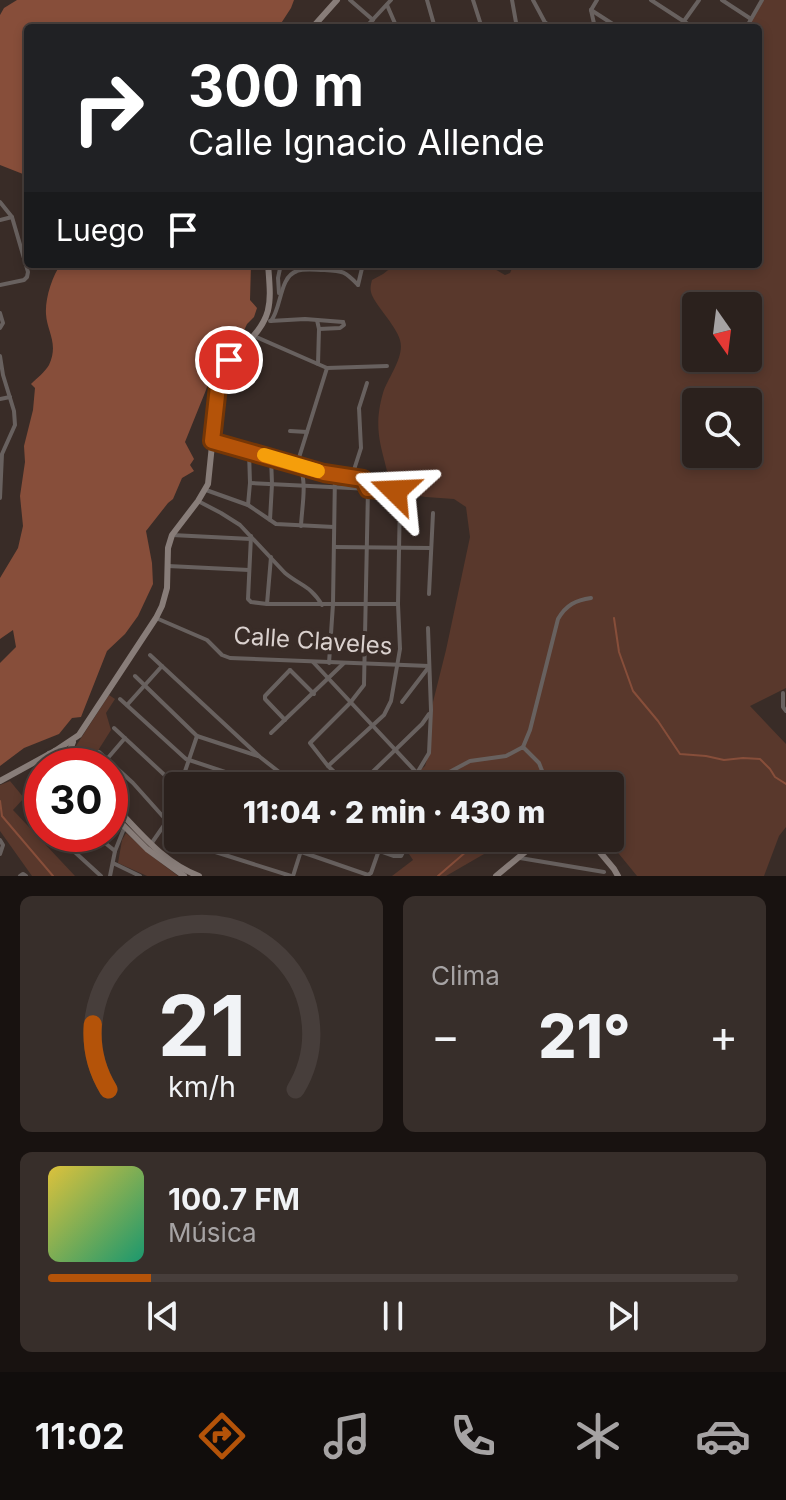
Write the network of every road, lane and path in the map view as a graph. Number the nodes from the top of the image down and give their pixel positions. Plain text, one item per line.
1 (337, 0) edge
2 (350, 0) edge
3 (391, 0) edge
4 (427, 0) edge
5 (473, 0) edge
6 (512, 0) edge
7 (533, 0) edge
8 (597, 0) edge
9 (651, 0) edge
10 (699, 0) edge
11 (722, 0) edge
12 (762, 0) edge
13 (387, 5) junction
14 (591, 10) junction
15 (751, 19) junction
16 (373, 20) junction
17 (684, 22) junction
18 (316, 24) edge
19 (369, 24) edge
20 (395, 24) edge
21 (434, 24) edge
22 (481, 24) edge
23 (516, 24) edge
24 (546, 24) edge
25 (594, 24) edge
26 (613, 24) edge
27 (687, 24) edge
28 (748, 24) edge
29 (0, 202) edge
30 (12, 217) junction
31 (0, 220) edge
32 (24, 258) edge
33 (27, 268) edge
34 (268, 268) edge
35 (280, 268) edge
36 (362, 268) edge
37 (0, 285) edge
38 (280, 299) junction
39 (0, 313) edge
40 (317, 320) junction
41 (268, 322) junction
42 (1, 326) edge
43 (319, 329) junction
44 (254, 336) junction
45 (0, 356) edge
46 (318, 364) junction
47 (387, 366) dead end
48 (327, 368) junction
49 (2, 375) edge
50 (367, 383) dead end
51 (10, 397) junction
52 (0, 399) edge
53 (290, 431) dead end
54 (307, 432) junction
55 (212, 441) junction
56 (249, 452) junction
57 (1, 454) edge
58 (271, 457) junction
59 (299, 465) junction
60 (335, 474) junction
61 (352, 476) junction
62 (250, 483) junction
63 (272, 484) junction
64 (304, 486) junction
65 (334, 487) junction
66 (368, 489) junction
67 (206, 490) junction
68 (0, 498) edge
69 (198, 501) junction
70 (248, 505) junction
71 (433, 513) dead end
72 (270, 520) junction
73 (301, 526) junction
74 (334, 527) junction
75 (172, 535) junction
76 (251, 538) junction
77 (366, 546) junction
78 (399, 546) junction
79 (334, 547) junction
80 (431, 548) junction
81 (271, 557) junction
82 (168, 566) junction
83 (249, 570) junction
84 (429, 594) dead end
85 (591, 598) dead end
86 (267, 604) junction
87 (333, 604) junction
88 (398, 604) junction
89 (322, 605) junction
90 (365, 605) junction
91 (156, 618) junction
92 (428, 628) dead end
93 (150, 655) dead end
94 (291, 661) junction
95 (313, 662) junction
96 (364, 662) junction
97 (329, 663) junction
98 (344, 663) junction
99 (398, 664) junction
100 (162, 666) junction
101 (429, 666) junction
102 (290, 670) junction
103 (135, 676) dead end
104 (329, 680) junction
105 (145, 685) junction
106 (783, 693) dead end
107 (314, 694) junction
108 (120, 699) dead end
109 (402, 702) dead end
110 (350, 703) junction
111 (127, 705) junction
112 (431, 710) junction
113 (786, 711) edge
114 (285, 720) junction
115 (373, 725) junction
116 (114, 728) dead end
117 (271, 733) dead end
118 (197, 736) junction
119 (75, 738) junction
120 (125, 738) junction
121 (523, 747) junction
122 (59, 748) edge
123 (70, 748) edge
124 (116, 748) edge
125 (395, 749) junction
126 (260, 757) junction
127 (188, 760) junction
128 (328, 766) junction
129 (24, 768) edge
130 (185, 772) edge
131 (225, 772) edge
132 (279, 772) edge
133 (334, 772) edge
134 (372, 772) edge
135 (416, 772) edge
136 (418, 772) edge
137 (449, 772) edge
138 (543, 772) edge
139 (164, 774) edge
140 (128, 778) edge
141 (0, 781) edge
142 (164, 818) edge
143 (128, 825) edge
144 (164, 825) edge
145 (2, 843) edge
146 (149, 847) junction
147 (75, 852) edge
148 (115, 852) edge
149 (216, 852) edge
150 (300, 852) edge
151 (303, 852) edge
152 (378, 852) edge
153 (525, 852) edge
154 (600, 852) edge
155 (0, 854) edge
156 (518, 858) junction
157 (113, 863) junction
158 (604, 872) dead end
159 (370, 875) edge
160 (101, 876) edge
161 (110, 876) edge
162 (140, 876) edge
163 (184, 876) edge
164 (199, 876) edge
165 (292, 876) edge
166 (496, 876) edge
167 (618, 876) edge

1 - 18 street
2 - 16 street
3 - 13 street
4 - 21 street
5 - 22 street
6 - 23 street
7 - 24 street
8 - 14 street
9 - 17 street
10 - 17 street
11 - 15 street
12 - 15 street
13 - 16 street
13 - 20 street
14 - 25 street
14 - 26 street
15 - 28 street
16 - 19 street
17 - 27 street
29 - 30 street
30 - 31 street
30 - 32 street
33 - 37 street
34 - 41 street
35 - 38 street
36 - 38 street
38 - 41 street
39 - 42 street
40 - 41 street
40 - 43 street
40 - 43 street
41 - 44 street
43 - 46 street
44 - 46 street
44 - 55 street
45 - 49 street
46 - 48 street
47 - 48 street
48 - 54 street
49 - 51 street
50 - 61 street
51 - 52 street
51 - 57 street
53 - 54 street
54 - 59 street
55 - 56 street
55 - 67 street
56 - 58 street
56 - 62 street
57 - 68 street
58 - 59 street
58 - 63 street
59 - 60 street
59 - 64 street
60 - 61 street
60 - 65 street
61 - 66 street
62 - 63 street
62 - 70 street
63 - 64 street
63 - 72 street
64 - 65 street
64 - 73 street
65 - 66 street
65 - 74 street
66 - 77 street
66 - 78 street
67 - 69 street
67 - 70 street
69 - 75 street
69 - 76 street
70 - 72 street
71 - 80 street
72 - 73 street
73 - 74 street
74 - 79 street
75 - 76 street
75 - 82 street
76 - 81 street
76 - 83 street
77 - 78 street
77 - 79 street
77 - 90 street
78 - 80 street
78 - 88 street
79 - 87 street
80 - 84 street
81 - 86 street
81 - 89 street
82 - 83 street
82 - 91 street
83 - 86 street
85 - 121 street
86 - 89 street
87 - 89 street
87 - 90 street
87 - 97 street
88 - 90 street
88 - 99 street
90 - 96 street
91 - 94 street, Calle Claveles
91 - 119 street
92 - 101 street
93 - 100 street
94 - 95 street, Calle Claveles
94 - 102 street
95 - 97 street, Calle Claveles
95 - 104 street
96 - 98 street, Calle Claveles
96 - 99 street, Calle Claveles
96 - 110 street
97 - 98 street, Calle Claveles
98 - 104 street
99 - 101 street, Calle Claveles
99 - 115 street
100 - 105 street
100 - 126 street
101 - 109 street
101 - 112 street
102 - 107 street
102 - 114 street
103 - 105 street
104 - 107 street
104 - 110 street
105 - 111 street
105 - 118 street
106 - 113 street
107 - 114 street
108 - 111 street
110 - 115 street
110 - 128 street
111 - 127 street
112 - 125 street
112 - 136 street
114 - 117 street
115 - 125 street
115 - 128 street
116 - 120 street
118 - 126 street
118 - 127 street
119 - 122 street
119 - 123 street
120 - 124 street
120 - 139 street
121 - 137 street
121 - 138 street
125 - 134 street
125 - 135 street
126 - 132 street
127 - 130 street
127 - 131 street
128 - 133 street
129 - 141 street
140 - 142 street
143 - 146 street
144 - 146 street
145 - 155 street
146 - 163 street
146 - 164 street
147 - 160 street
148 - 157 street
149 - 165 street
150 - 165 street
151 - 159 street
152 - 159 street
153 - 156 street
154 - 167 street
156 - 158 street
156 - 166 street
157 - 161 street
157 - 162 street

